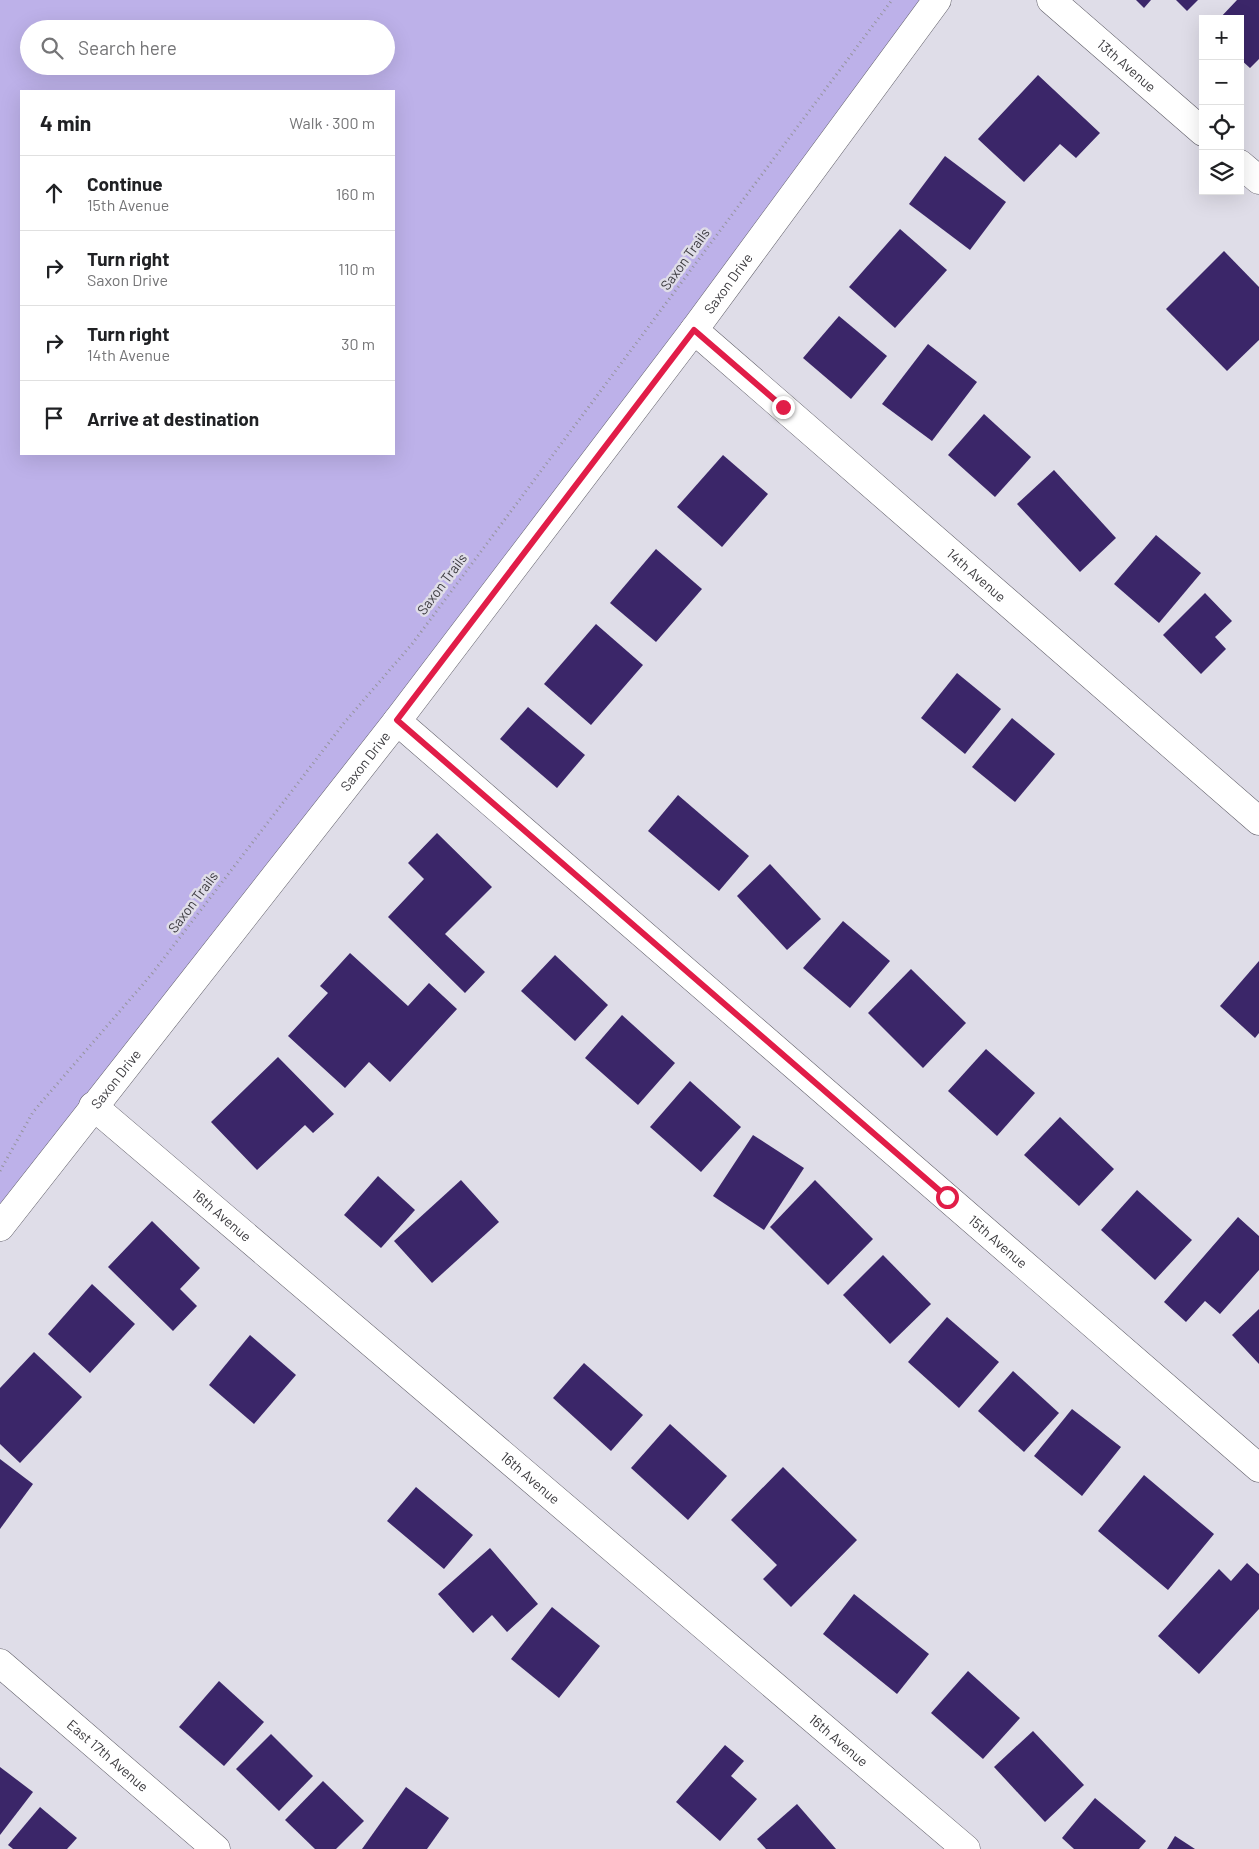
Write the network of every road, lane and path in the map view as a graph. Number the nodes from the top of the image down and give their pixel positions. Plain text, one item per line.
1 (892, 0) edge
2 (937, 0) edge
3 (1051, 0) edge
4 (1199, 129) edge
5 (1244, 167) edge
6 (1259, 180) edge
7 (694, 330) junction
8 (397, 720) junction
9 (1259, 821) edge
10 (94, 1106) junction
11 (0, 1171) edge
12 (0, 1227) edge
13 (1259, 1468) edge
14 (0, 1663) edge
15 (216, 1849) edge
16 (966, 1849) edge

1 - 11 path, Saxon Trails
2 - 7 street, Saxon Drive
3 - 4 street, 13th Avenue
5 - 6 street
7 - 8 street, Saxon Drive
7 - 9 street, 14th Avenue
8 - 10 street, Saxon Drive
8 - 13 street, 15th Avenue
10 - 12 street, Saxon Drive
10 - 16 street, 16th Avenue
14 - 15 street, East 17th Avenue

